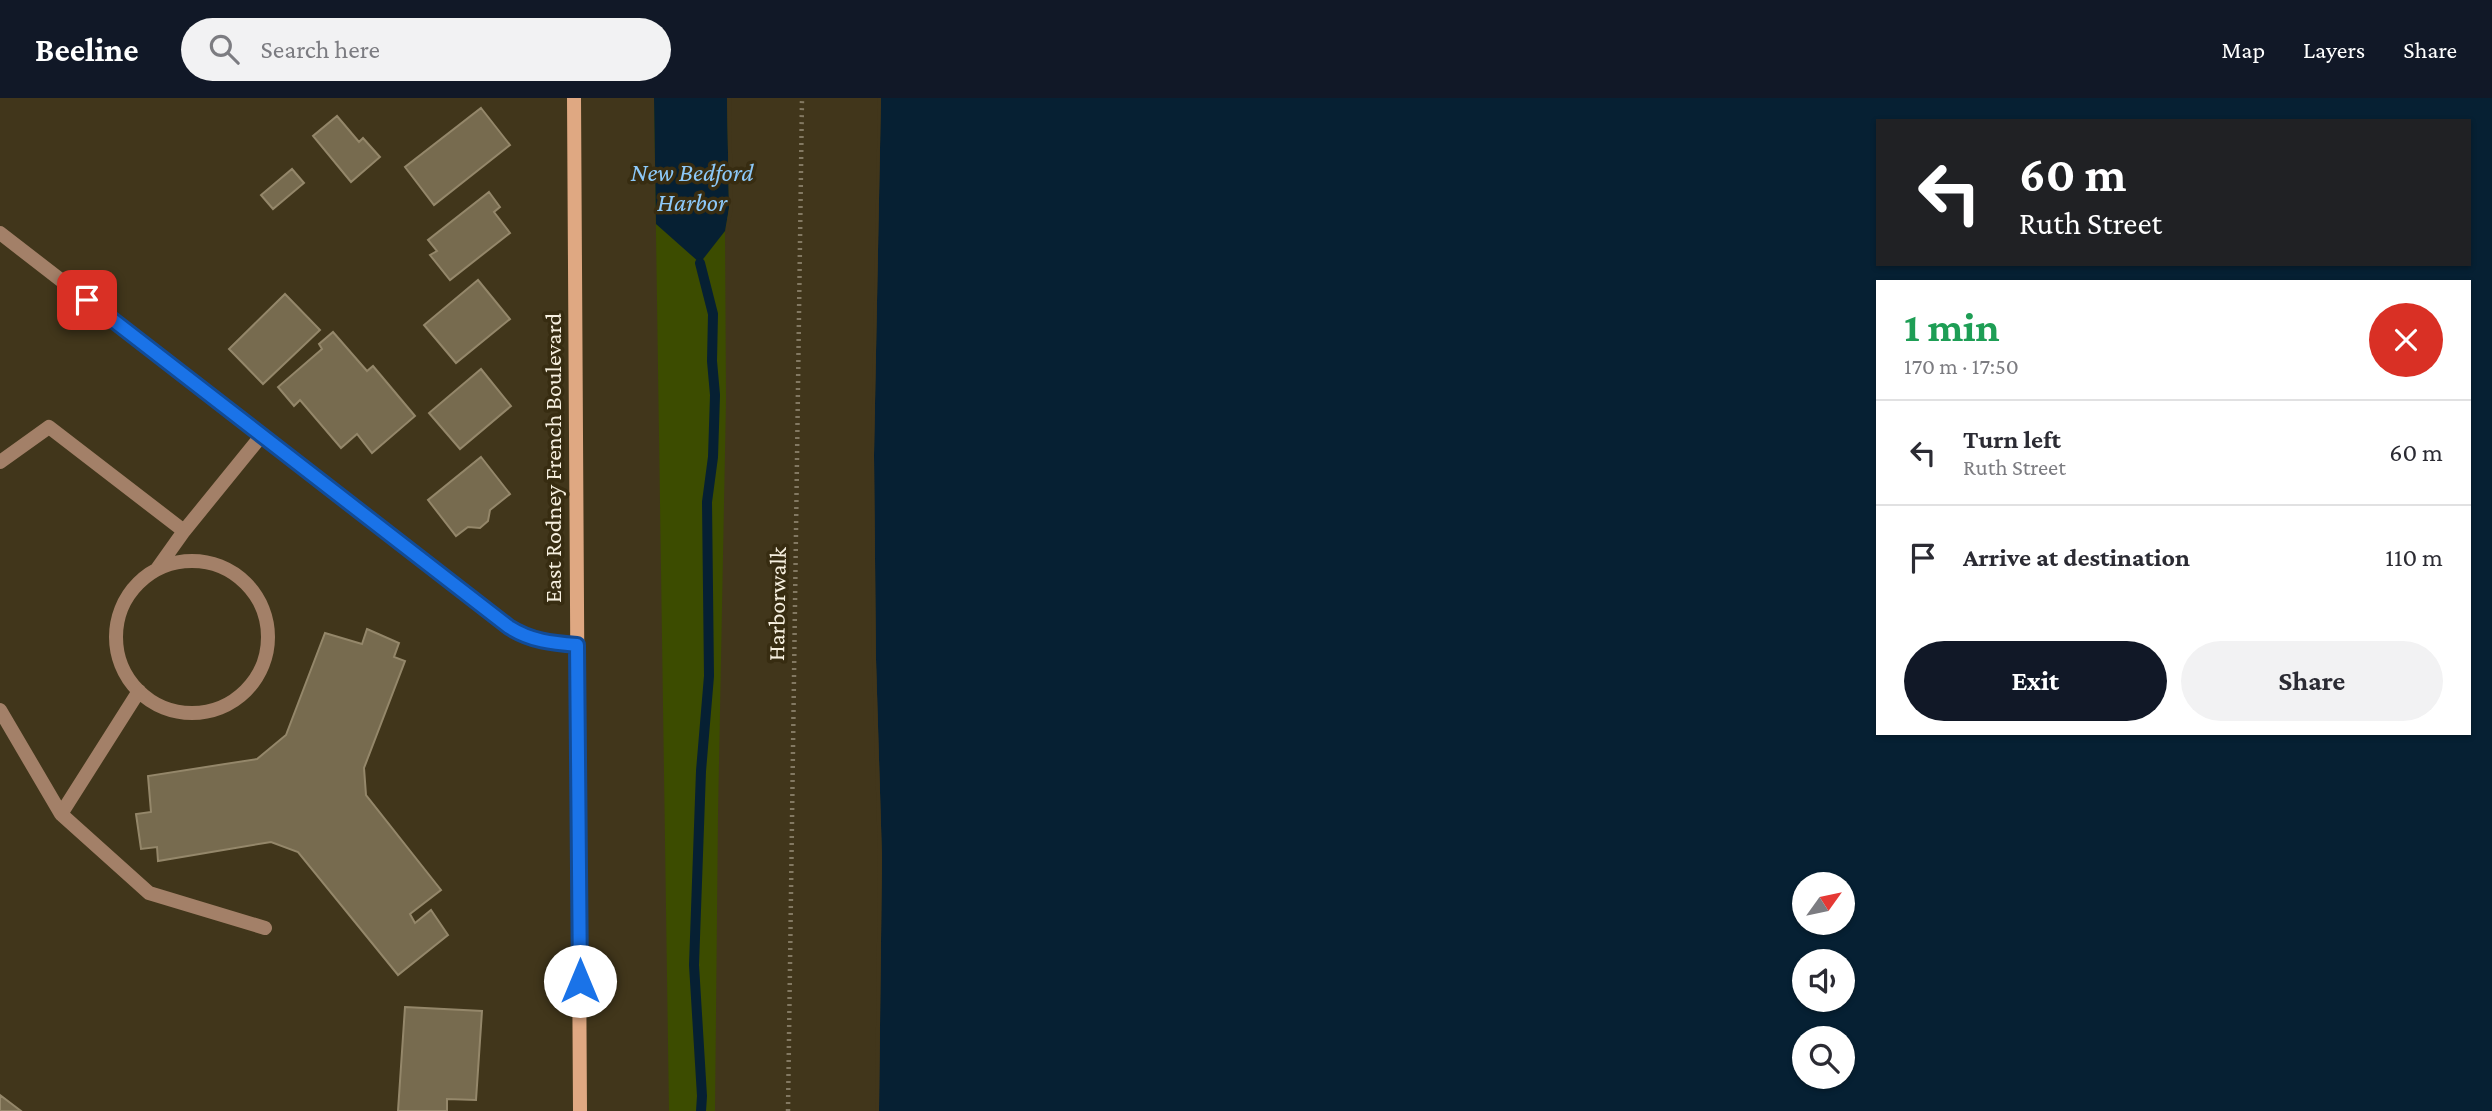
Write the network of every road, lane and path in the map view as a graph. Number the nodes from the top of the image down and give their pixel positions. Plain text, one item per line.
1 (574, 98) edge
2 (802, 98) edge
3 (0, 233) edge
4 (262, 435) junction
5 (0, 462) edge
6 (184, 531) junction
7 (157, 569) junction
8 (577, 645) junction
9 (139, 691) junction
10 (0, 710) edge
11 (61, 814) junction
12 (265, 928) dead end
13 (580, 1111) edge
14 (788, 1111) edge

1 - 8 main road, East Rodney French Boulevard
2 - 14 path, Harborwalk
3 - 4 street
4 - 6 street
4 - 8 street
5 - 6 street
6 - 7 street
7 - 9 street
7 - 9 street
8 - 13 main road, East Rodney French Boulevard
9 - 11 street
10 - 11 street
11 - 12 street

